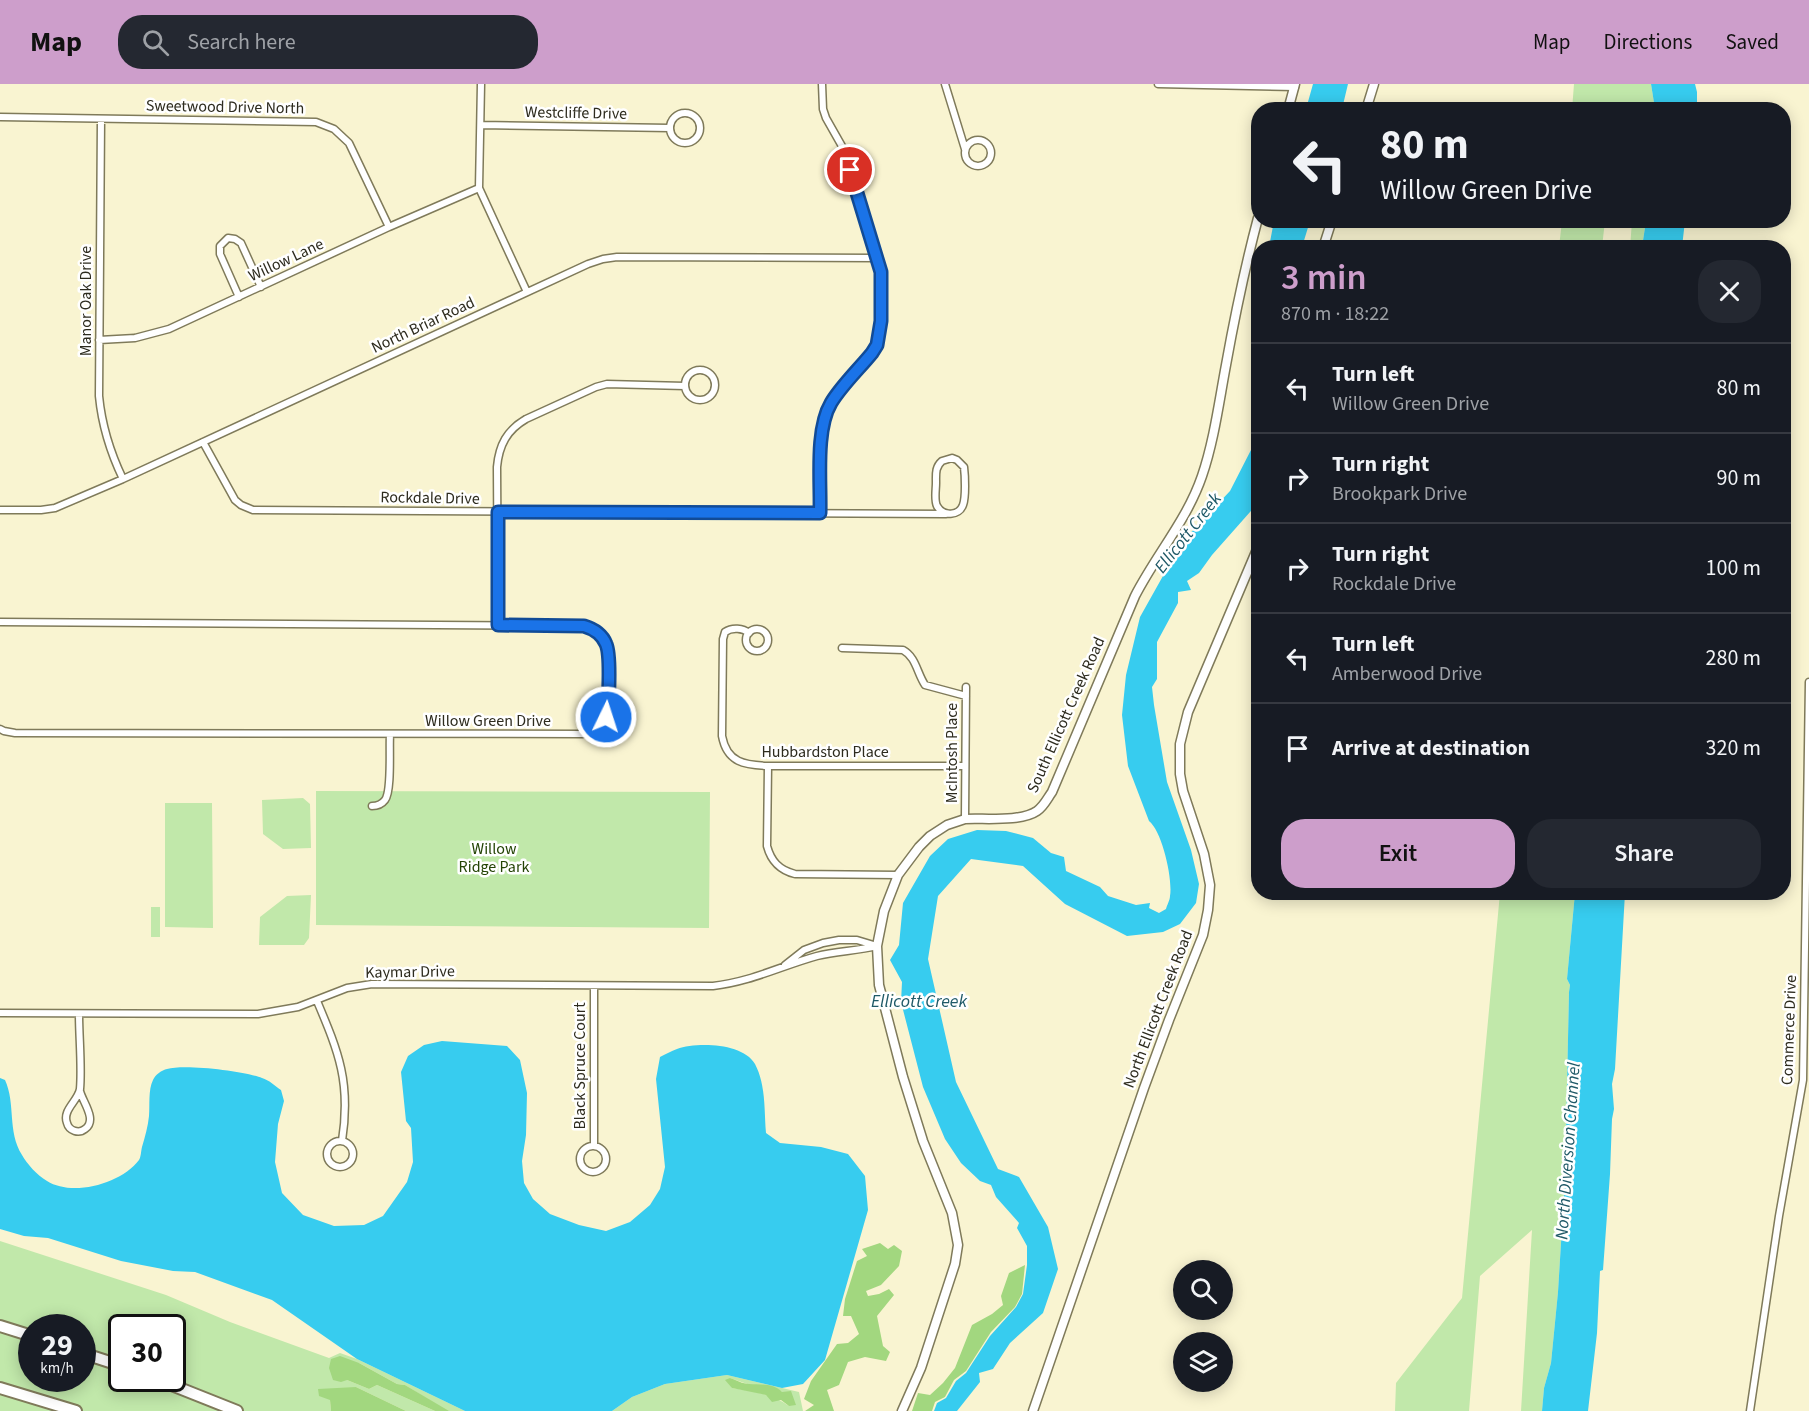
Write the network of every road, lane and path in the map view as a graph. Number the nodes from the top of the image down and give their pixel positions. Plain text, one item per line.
1 (481, 84) edge
2 (822, 84) edge
3 (945, 84) edge
4 (1158, 84) edge
5 (1374, 84) edge
6 (1295, 85) edge
7 (1290, 102) edge
8 (1368, 102) edge
9 (0, 117) edge
10 (101, 118) junction
11 (481, 125) junction
12 (670, 128) junction
13 (965, 150) junction
14 (480, 188) junction
15 (389, 227) junction
16 (1251, 246) edge
17 (878, 258) junction
18 (261, 287) junction
19 (527, 292) junction
20 (239, 297) junction
21 (99, 339) junction
22 (685, 386) junction
23 (203, 442) junction
24 (123, 479) junction
25 (0, 510) edge
26 (498, 512) junction
27 (820, 513) junction
28 (946, 514) junction
29 (1251, 564) edge
30 (0, 622) edge
31 (498, 625) junction
32 (749, 633) dead end
33 (842, 648) dead end
34 (1809, 682) edge
35 (966, 687) dead end
36 (966, 696) junction
37 (0, 729) edge
38 (390, 735) junction
39 (768, 766) junction
40 (965, 766) junction
41 (372, 806) dead end
42 (965, 819) junction
43 (898, 875) junction
44 (1807, 927) edge
45 (877, 946) junction
46 (786, 965) junction
47 (594, 986) junction
48 (317, 1000) junction
49 (0, 1013) edge
50 (79, 1014) junction
51 (80, 1091) junction
52 (342, 1141) junction
53 (594, 1146) junction
54 (0, 1326) edge
55 (18, 1332) edge
56 (0, 1388) edge
57 (186, 1391) edge
58 (76, 1411) edge
59 (237, 1411) edge
60 (902, 1411) edge
61 (1033, 1411) edge
62 (1750, 1411) edge

1 - 11 street
2 - 17 street
3 - 13 street
4 - 6 street
5 - 8 street
6 - 7 street
9 - 10 street, Sweetwood Drive North
10 - 15 street, Sweetwood Drive North
10 - 21 street, Manor Oak Drive
11 - 12 street, Westcliffe Drive
11 - 14 street
12 - 12 street, Westcliffe Drive
13 - 13 street
14 - 15 street, Willow Lane
14 - 19 street
15 - 18 street, Willow Lane
16 - 42 street, South Ellicott Creek Road
17 - 19 street, North Briar Road
17 - 27 street
18 - 20 street, Willow Lane
18 - 20 street
19 - 23 street, North Briar Road
20 - 21 street, Willow Lane
21 - 24 street, Manor Oak Drive
22 - 22 street
22 - 26 street
23 - 24 street, North Briar Road
23 - 26 street, Rockdale Drive
24 - 25 street, North Briar Road
26 - 27 street, Rockdale Drive
26 - 31 street
27 - 28 street, Rockdale Drive
28 - 28 street
29 - 61 street, North Ellicott Creek Road
30 - 31 street, Willow Green Drive
31 - 38 street, Willow Green Drive
32 - 39 street, Hubbardston Place
33 - 36 street
34 - 44 street, Commerce Drive
35 - 36 street, McIntosh Place
36 - 40 street, McIntosh Place
37 - 38 street, Willow Green Drive
38 - 41 street
39 - 40 street, Hubbardston Place
39 - 43 street
40 - 42 street, McIntosh Place
42 - 43 street, South Ellicott Creek Road
43 - 45 street, South Ellicott Creek Road
44 - 62 street, Commerce Drive
45 - 46 street, Kaymar Drive
45 - 46 street, Kaymar Drive
45 - 60 street, South Ellicott Creek Road
46 - 47 street, Kaymar Drive
47 - 48 street, Kaymar Drive
47 - 53 street, Black Spruce Court
48 - 50 street, Kaymar Drive
48 - 52 street
49 - 50 street, Kaymar Drive
50 - 51 street
51 - 51 street
52 - 52 street
53 - 53 street, Black Spruce Court
54 - 55 highway
56 - 58 highway
57 - 59 highway

